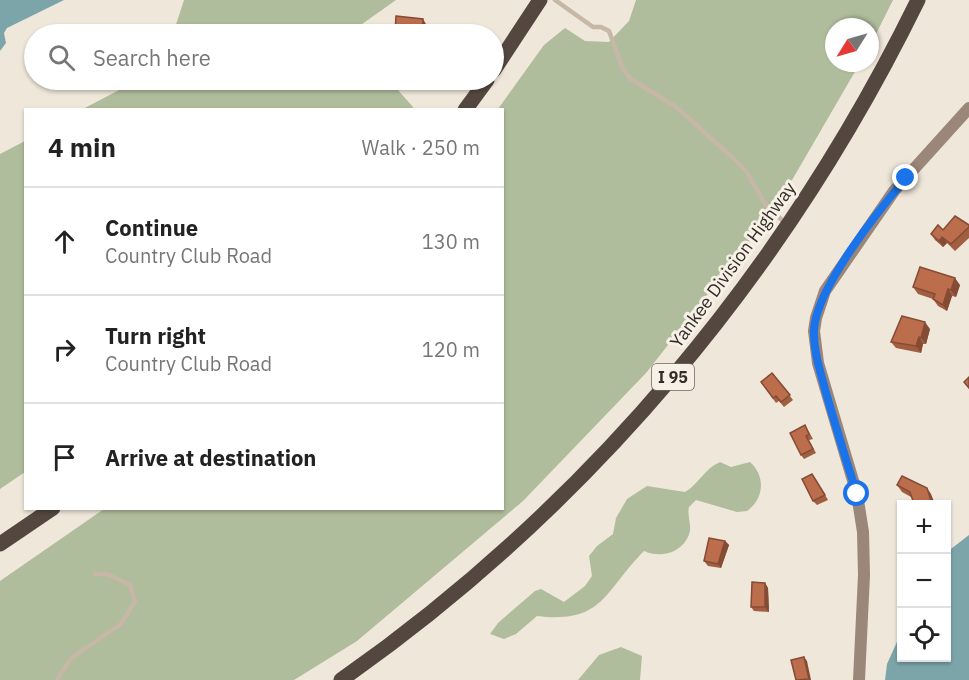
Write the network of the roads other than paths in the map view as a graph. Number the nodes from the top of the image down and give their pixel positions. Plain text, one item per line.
1 (540, 0) edge
2 (555, 0) edge
3 (918, 0) edge
4 (504, 55) edge
5 (480, 90) edge
6 (466, 108) edge
7 (969, 108) edge
8 (788, 226) junction
9 (50, 510) edge
10 (0, 544) edge
11 (95, 574) dead end
12 (57, 680) edge
13 (341, 680) edge
14 (859, 680) edge

1 - 4 highway
2 - 8 lane
3 - 8 highway, Yankee Division Highway / I 95
5 - 6 highway
7 - 14 street
8 - 13 highway, Yankee Division Highway / I 95
9 - 10 highway
11 - 12 lane

